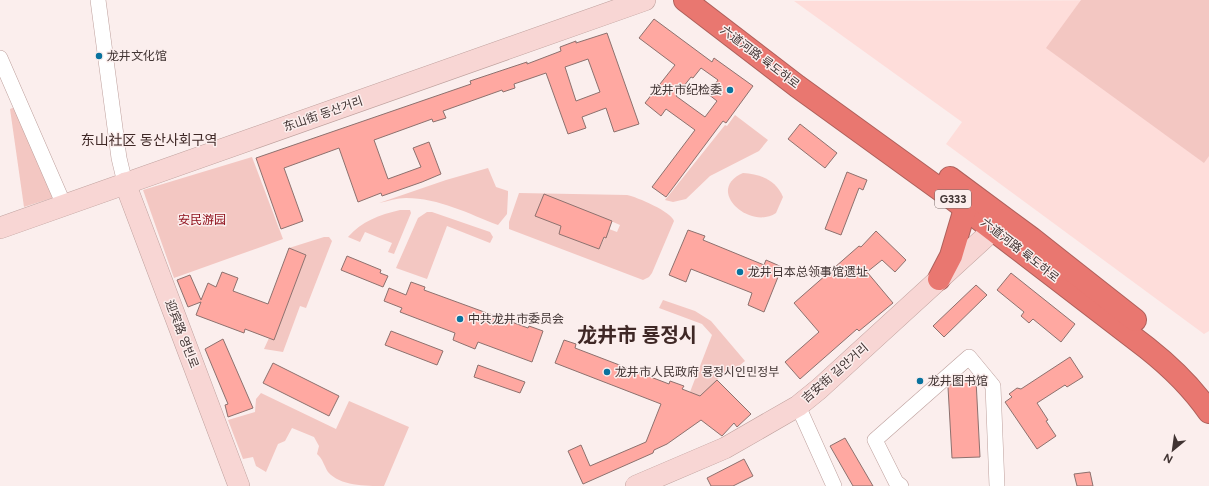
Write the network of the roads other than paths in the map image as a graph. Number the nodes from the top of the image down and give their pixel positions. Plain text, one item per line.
1 (98, 0) edge
2 (646, 0) edge
3 (685, 0) edge
4 (705, 0) edge
5 (0, 58) edge
6 (125, 183) junction
7 (64, 205) junction
8 (965, 209) junction
9 (999, 224) junction
10 (0, 228) edge
11 (939, 279) junction
12 (1209, 389) edge
13 (798, 406) junction
14 (1209, 412) edge
15 (239, 486) edge
16 (636, 486) edge
17 (834, 486) edge
18 (901, 486) edge
19 (997, 486) edge

1 - 6 street
2 - 6 street, 东山街 동산거리
3 - 8 highway, 六道河路 륙도하로 / G333
4 - 9 highway, 六道河路 륙도하로 / G333
5 - 7 street
6 - 7 street, 东山街 동산거리
6 - 15 street, 迎宾路 영빈로
7 - 10 street, 东山街 동산거리
8 - 9 highway, 六道河路 륙도하로 / G333
8 - 11 highway
9 - 11 street, 吉安街 길안거리
9 - 12 highway, 六道河路 륙도하로 / G333
9 - 14 highway, 六道河路 륙도하로 / G333
11 - 13 street, 吉安街 길안거리
13 - 16 street, 吉安街 길안거리
13 - 17 street
18 - 19 street

